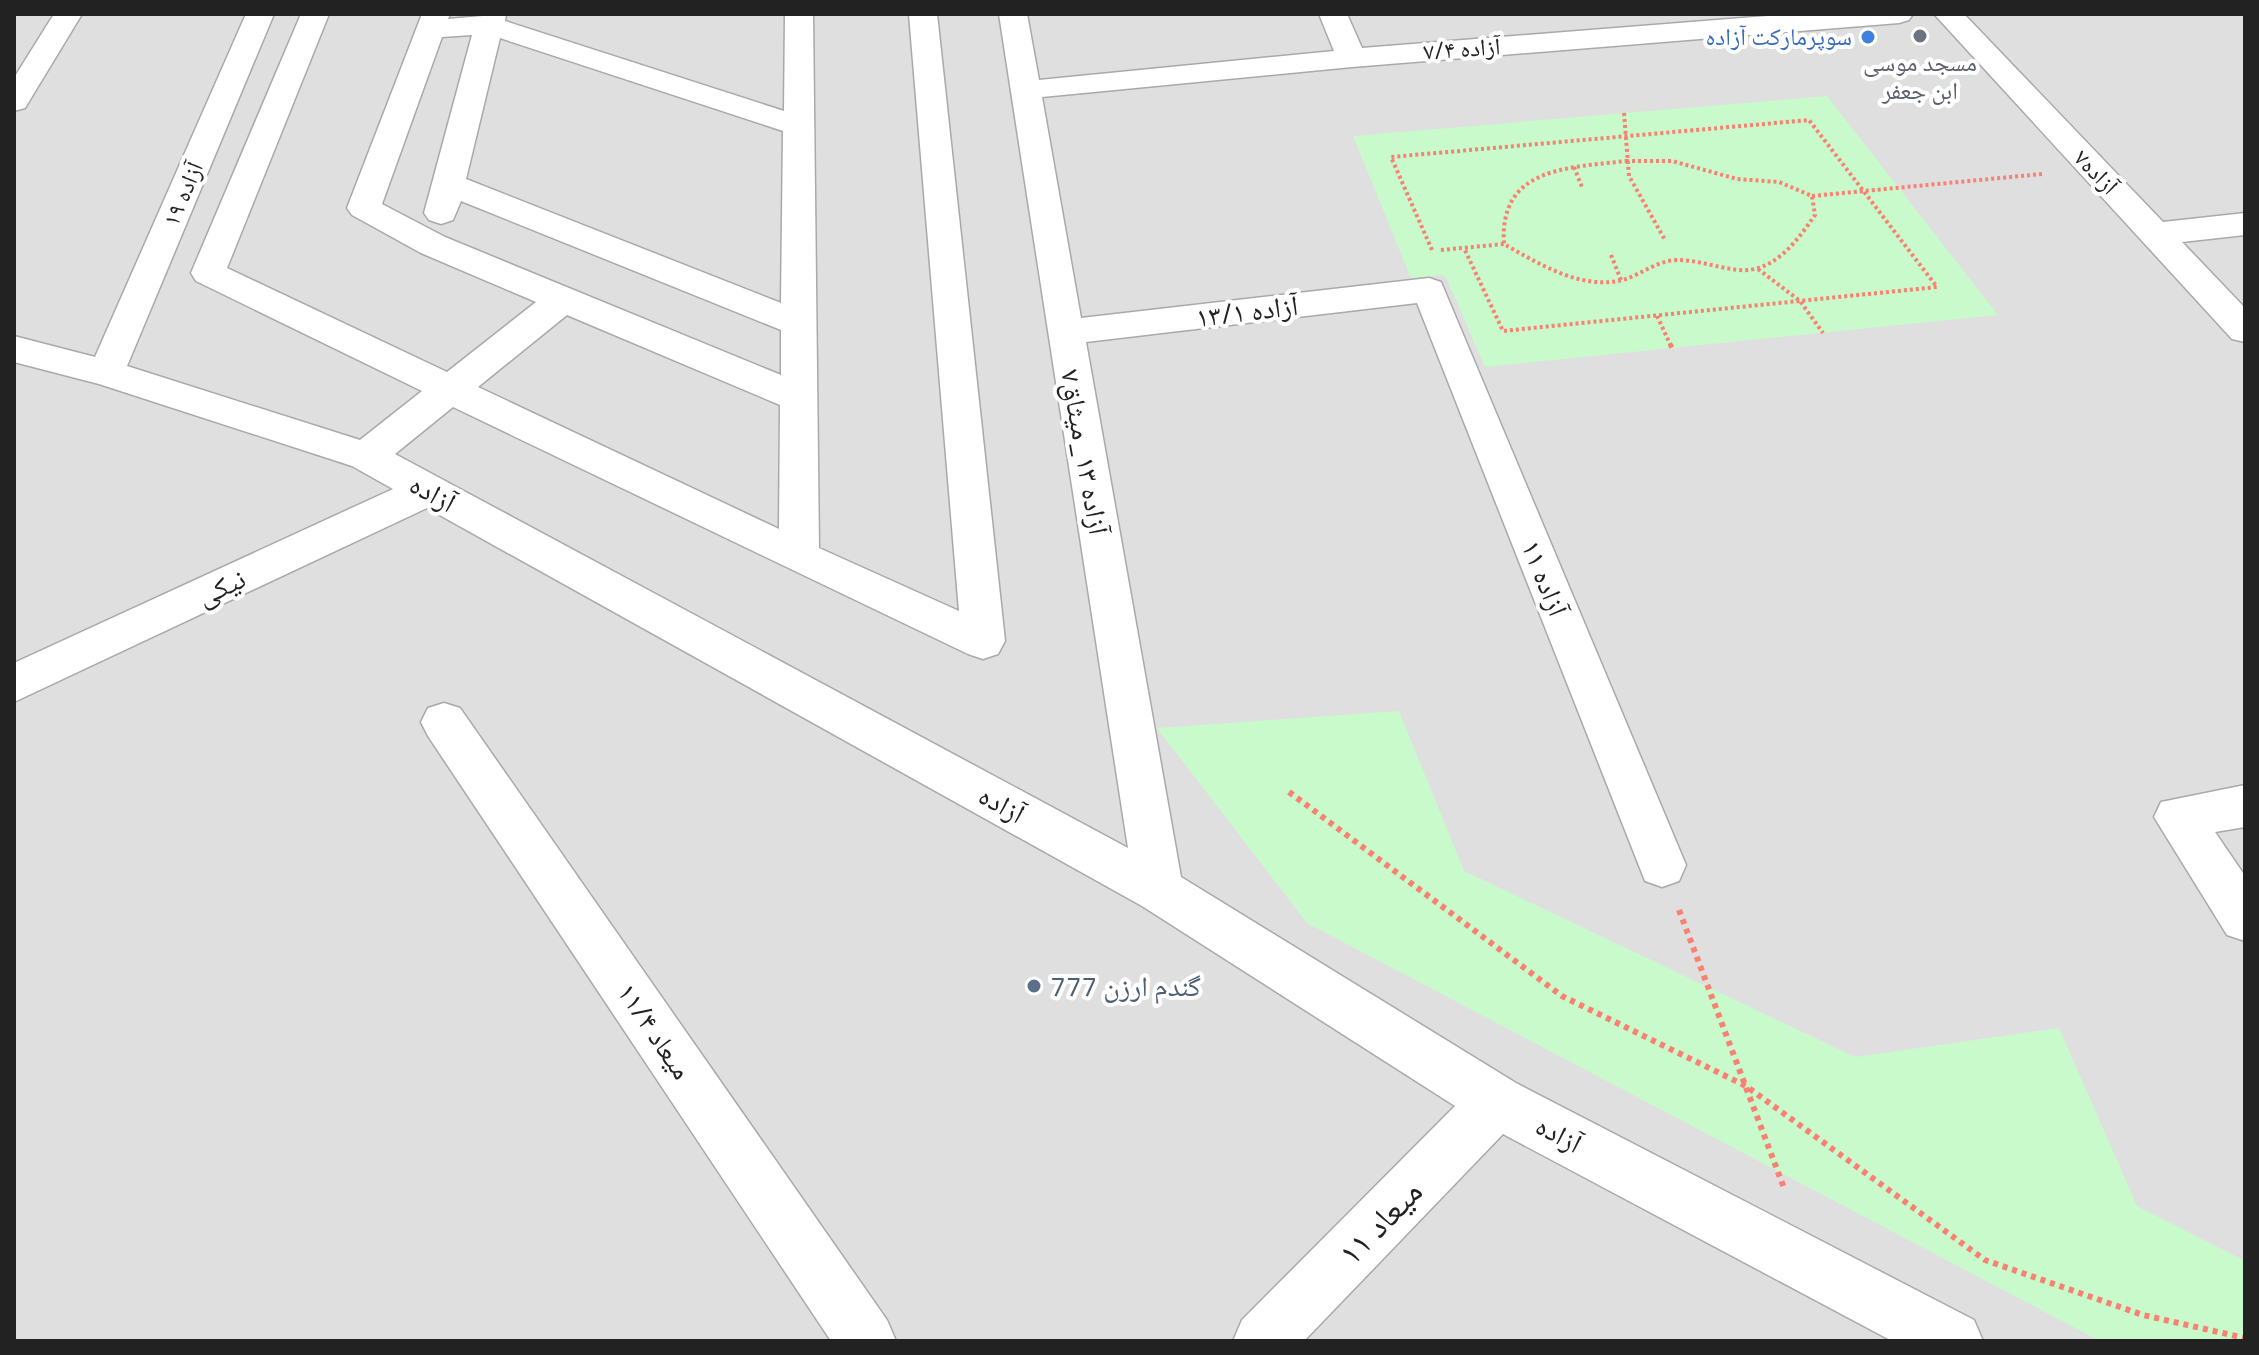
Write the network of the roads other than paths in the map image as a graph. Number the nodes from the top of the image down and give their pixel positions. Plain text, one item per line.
1 (68, 14) edge
2 (260, 14) edge
3 (315, 14) edge
4 (799, 14) edge
5 (923, 14) edge
6 (1013, 14) edge
7 (1333, 14) edge
8 (1899, 14) edge
9 (1948, 14) edge
10 (490, 20) edge
11 (433, 21) edge
12 (1661, 24) edge
13 (1352, 58) junction
14 (1025, 90) junction
15 (14, 102) edge
16 (799, 126) junction
17 (448, 184) junction
18 (2245, 224) edge
19 (2156, 234) junction
20 (433, 245) junction
21 (1429, 290) joint
22 (563, 299) junction
23 (798, 323) junction
24 (2245, 330) edge
25 (1065, 332) junction
26 (14, 349) edge
27 (106, 373) junction
28 (451, 390) junction
29 (799, 398) junction
30 (366, 456) junction
31 (428, 490) junction
32 (799, 557) junction
33 (14, 683) edge
34 (444, 722) dead end
35 (2245, 806) edge
36 (1662, 865) road end
37 (1159, 890) junction
38 (2245, 918) edge
39 (1497, 1102) junction
40 (866, 1341) edge
41 (1263, 1341) edge
42 (1953, 1341) edge

1 - 15 street
2 - 27 street, آزاده ۱۹
3 - 28 street
4 - 16 street
5 - 32 street
6 - 14 street, آزاده ۱۳_میثاق۷
7 - 13 street
8 - 12 street, آزاده ۷/۴
9 - 19 street, آزاده۷
10 - 11 street
10 - 16 street
10 - 17 street
11 - 20 street
12 - 13 street, آزاده ۷/۴
13 - 14 street, آزاده ۷/۴
14 - 25 street, آزاده ۱۳_میثاق۷
16 - 23 street
17 - 20 street
17 - 23 street
18 - 19 street
19 - 24 street, آزاده۷
20 - 22 street
21 - 25 street, آزاده ۱۳/۱
21 - 36 street, آزاده ۱۱
22 - 28 street
22 - 29 street
23 - 29 street
25 - 37 street, آزاده ۱۳_میثاق۷
26 - 27 street, آزاده
27 - 30 street, آزاده
28 - 30 street
28 - 32 street
29 - 32 street
30 - 31 street, آزاده
31 - 33 street, نیکی
31 - 37 street, آزاده
34 - 40 street, میعاد ۱۱/۴
35 - 38 street
37 - 39 street, آزاده
39 - 41 street, میعاد ۱۱
39 - 42 street, آزاده

